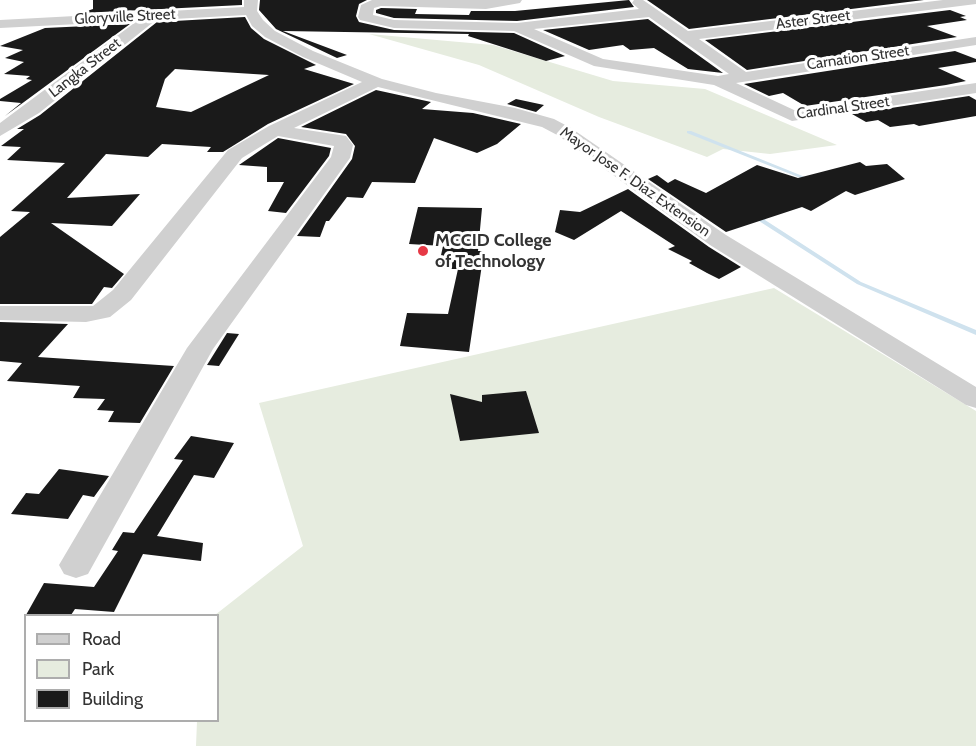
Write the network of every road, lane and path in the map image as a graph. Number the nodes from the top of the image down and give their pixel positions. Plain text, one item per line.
1 (164, 0) edge
2 (515, 0) edge
3 (976, 0) edge
4 (648, 4) edge
5 (251, 6) edge
6 (154, 16) junction
7 (0, 24) edge
8 (517, 27) junction
9 (686, 36) junction
10 (976, 40) edge
11 (740, 75) junction
12 (718, 81) junction
13 (376, 82) junction
14 (976, 88) edge
15 (3, 126) edge
16 (275, 130) junction
17 (0, 313) edge
18 (976, 399) edge
19 (76, 565) dead end

1 - 6 street, Langka Street
2 - 8 street
3 - 9 street, Aster Street
4 - 8 street
4 - 9 street
5 - 6 street, Gloryville Street
5 - 13 street, Mayor Jose F. Diaz Extension
6 - 7 street, Gloryville Street
6 - 15 street, Langka Street
8 - 12 street
9 - 11 street
10 - 11 street, Carnation Street
11 - 12 street, Carnation Street
12 - 14 street, Cardinal Street
13 - 16 street
13 - 18 street, Mayor Jose F. Diaz Extension
16 - 17 street
16 - 19 street

